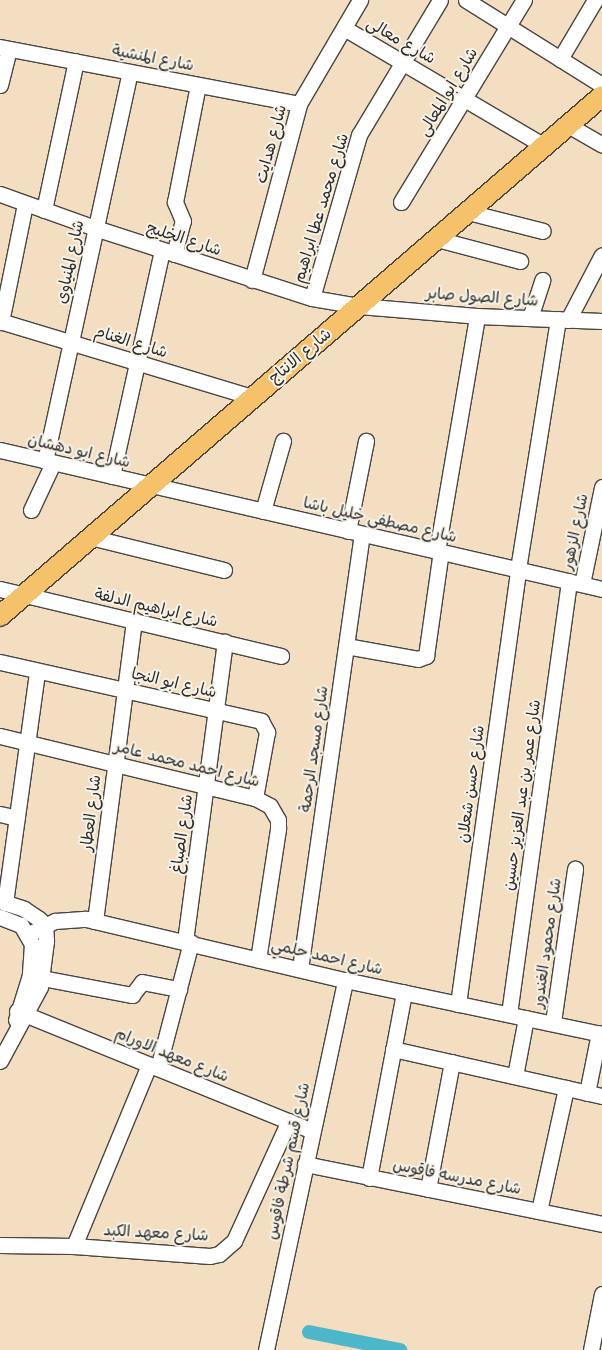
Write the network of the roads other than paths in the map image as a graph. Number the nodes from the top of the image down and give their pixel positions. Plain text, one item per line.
1 (360, 0) edge
2 (440, 0) edge
3 (466, 0) edge
4 (524, 0) edge
5 (595, 0) edge
6 (508, 26) junction
7 (344, 28) junction
8 (4, 48) edge
9 (560, 59) junction
10 (76, 61) junction
11 (401, 62) junction
12 (130, 72) junction
13 (0, 85) edge
14 (198, 85) junction
15 (602, 85) edge
16 (602, 96) edge
17 (464, 98) junction
18 (299, 104) junction
19 (568, 125) junction
20 (602, 145) edge
21 (544, 146) junction
22 (0, 194) edge
23 (401, 202) dead end
24 (25, 204) junction
25 (44, 210) junction
26 (468, 212) junction
27 (96, 228) junction
28 (543, 231) dead end
29 (437, 239) junction
30 (168, 252) junction
31 (601, 258) edge
32 (520, 261) dead end
33 (252, 280) junction
34 (542, 280) dead end
35 (312, 298) junction
36 (359, 306) junction
37 (477, 316) junction
38 (530, 318) junction
39 (563, 320) junction
40 (602, 321) edge
41 (1, 322) edge
42 (70, 343) junction
43 (138, 362) junction
44 (252, 397) junction
45 (366, 441) dead end
46 (283, 442) dead end
47 (0, 450) edge
48 (49, 462) junction
49 (112, 476) junction
50 (151, 485) junction
51 (602, 486) edge
52 (31, 510) dead end
53 (263, 511) junction
54 (355, 532) junction
55 (90, 537) junction
56 (439, 551) junction
57 (518, 569) junction
58 (224, 570) dead end
59 (576, 582) junction
60 (0, 589) edge
61 (602, 589) edge
62 (24, 594) junction
63 (0, 616) edge
64 (134, 620) junction
65 (225, 642) junction
66 (346, 646) junction
67 (281, 656) dead end
68 (0, 662) edge
69 (37, 671) junction
70 (125, 690) junction
71 (216, 711) junction
72 (0, 736) edge
73 (27, 742) junction
74 (115, 764) junction
75 (206, 786) junction
76 (255, 798) junction
77 (0, 814) edge
78 (17, 818) junction
79 (575, 869) dead end
80 (2, 907) edge
81 (95, 921) junction
82 (45, 926) junction
83 (29, 934) junction
84 (188, 942) junction
85 (258, 959) junction
86 (300, 969) junction
87 (42, 978) junction
88 (345, 980) junction
89 (179, 989) junction
90 (404, 992) junction
91 (458, 1004) junction
92 (22, 1013) junction
93 (509, 1014) junction
94 (526, 1018) junction
95 (553, 1022) junction
96 (601, 1033) edge
97 (393, 1049) junction
98 (0, 1061) edge
99 (452, 1062) junction
100 (153, 1066) junction
101 (515, 1076) junction
102 (566, 1088) junction
103 (595, 1094) edge
104 (289, 1121) junction
105 (312, 1131) junction
106 (306, 1164) junction
107 (370, 1178) junction
108 (428, 1189) junction
109 (539, 1211) junction
110 (602, 1224) edge
111 (0, 1245) edge
112 (74, 1246) junction
113 (602, 1294) edge
114 (596, 1342) edge
115 (266, 1350) edge

1 - 7 street, شارع هدايت
2 - 11 street, شارع محمد عطا ابراهيم
3 - 6 street
4 - 6 street, شارع ابو المعالى
5 - 9 street
6 - 9 street
6 - 17 street, شارع ابو المعالى
7 - 11 street, شارع معالى
7 - 18 street, شارع هدايت
8 - 10 street, شارع المنشية
8 - 13 street
9 - 15 street
10 - 12 street, شارع المنشية
10 - 25 street
11 - 17 street, شارع معالى
11 - 35 street, شارع محمد عطا ابراهيم
12 - 14 street, شارع المنشية
12 - 27 street, شارع المنياوى
14 - 18 street, شارع المنشية
14 - 30 street
16 - 19 main road, شارع الانتاج
17 - 21 street, شارع معالى
17 - 23 street, شارع ابو المعالى
18 - 33 street, شارع هدايت
19 - 20 street
19 - 21 main road, شارع الانتاج
21 - 26 main road, شارع الانتاج
22 - 24 street, شارع الخليج
24 - 25 street, شارع الخليج
24 - 41 street
25 - 27 street, شارع الخليج
26 - 28 street
26 - 29 main road, شارع الانتاج
27 - 30 street, شارع الخليج
27 - 42 street, شارع المنياوى
29 - 32 street
29 - 36 main road, شارع الانتاج
30 - 33 street, شارع الخليج
30 - 43 street
31 - 39 street, شارع حسن شعلان
33 - 35 street, شارع الخليج
34 - 38 street
35 - 36 street, شارع الخليج
36 - 37 street, شارع الصول صابر
36 - 44 main road, شارع الانتاج
37 - 38 street, شارع الصول صابر
37 - 56 street
38 - 39 street, شارع الصول صابر
39 - 40 street, شارع الصول صابر
39 - 57 street, شارع حسن شعلان
41 - 42 street, شارع الغنام
42 - 43 street, شارع الغنام
42 - 48 street, شارع المنياوى
43 - 44 street, شارع الغنام
43 - 49 street
44 - 50 main road, شارع الانتاج
45 - 54 street, شارع مسجد الرحمة
46 - 53 street
47 - 48 street, شارع ابو دهشان
48 - 49 street, شارع ابو دهشان
48 - 52 street, شارع المنياوى
49 - 50 street, شارع ابو دهشان
50 - 53 street, شارع مصطفى خليل باشا
50 - 55 main road, شارع الانتاج
51 - 59 street, شارع الزهور
53 - 54 street, شارع مصطفى خليل باشا
54 - 56 street, شارع مصطفى خليل باشا
54 - 66 street, شارع مسجد الرحمة
55 - 58 street
55 - 62 main road, شارع الانتاج
56 - 57 street, شارع مصطفى خليل باشا
56 - 66 street
57 - 59 street, شارع مصطفى خليل باشا
57 - 91 street, شارع حسن شعلان
59 - 61 street, شارع مصطفى خليل باشا
59 - 93 street, شارع عمر بن عبد العزيز حسين
60 - 62 street, شارع ابراهيم الدلفة
62 - 63 main road, شارع الانتاج
62 - 64 street, شارع ابراهيم الدلفة
64 - 65 street, شارع ابراهيم الدلفة
64 - 70 street, شارع العطار
65 - 67 street, شارع ابراهيم الدلفة
65 - 71 street, شارع الصباغ
66 - 86 street, شارع مسجد الرحمة
68 - 69 street, شارع ابو النجا
69 - 70 street, شارع ابو النجا
69 - 73 street
70 - 71 street, شارع ابو النجا
70 - 74 street, شارع العطار
71 - 75 street, شارع الصباغ
71 - 76 street, شارع ابو النجا
72 - 73 street, شارع احمد محمد عامر
73 - 74 street, شارع احمد محمد عامر
73 - 78 street
74 - 75 street, شارع احمد محمد عامر
74 - 81 street, شارع العطار
75 - 76 street, شارع احمد محمد عامر
75 - 84 street, شارع الصباغ
76 - 85 street, شارع احمد محمد عامر
77 - 78 street
78 - 80 street
79 - 95 street, شارع محمود الغندور
80 - 82 street
80 - 83 street
81 - 82 street, شارع احمد حلمي
81 - 84 street, شارع احمد حلمي
82 - 83 street, شارع احمد حلمي
82 - 87 street
83 - 92 street
84 - 85 street, شارع احمد حلمي
84 - 89 street, شارع الصباغ
85 - 86 street, شارع احمد حلمي
86 - 88 street, شارع احمد حلمي
87 - 89 street
87 - 92 street
88 - 90 street, شارع احمد حلمي
88 - 105 street, شارع قسم شرطة فاقوس
89 - 100 street, شارع الصباغ
90 - 91 street, شارع احمد حلمي
90 - 97 street
91 - 93 street, شارع احمد حلمي
92 - 98 street
92 - 100 street, شارع معهد الاورام
93 - 94 street, شارع احمد حلمي
94 - 95 street, شارع احمد حلمي
94 - 101 street
95 - 96 street, شارع احمد حلمي
96 - 103 street
97 - 99 street
97 - 107 street
99 - 101 street
99 - 108 street
100 - 104 street, شارع معهد الاورام
100 - 112 street, شارع الصباغ
101 - 102 street
102 - 103 street
102 - 109 street
104 - 105 street, شارع معهد الاورام
104 - 112 street, شارع معهد الكبد
105 - 106 street, شارع قسم شرطة فاقوس
106 - 107 street, شارع مدرسه فاقوس
106 - 115 street, شارع قسم شرطة فاقوس
107 - 108 street, شارع مدرسه فاقوس
108 - 109 street, شارع مدرسه فاقوس
109 - 110 street, شارع مدرسه فاقوس
111 - 112 street, شارع معهد الكبد
113 - 114 street

